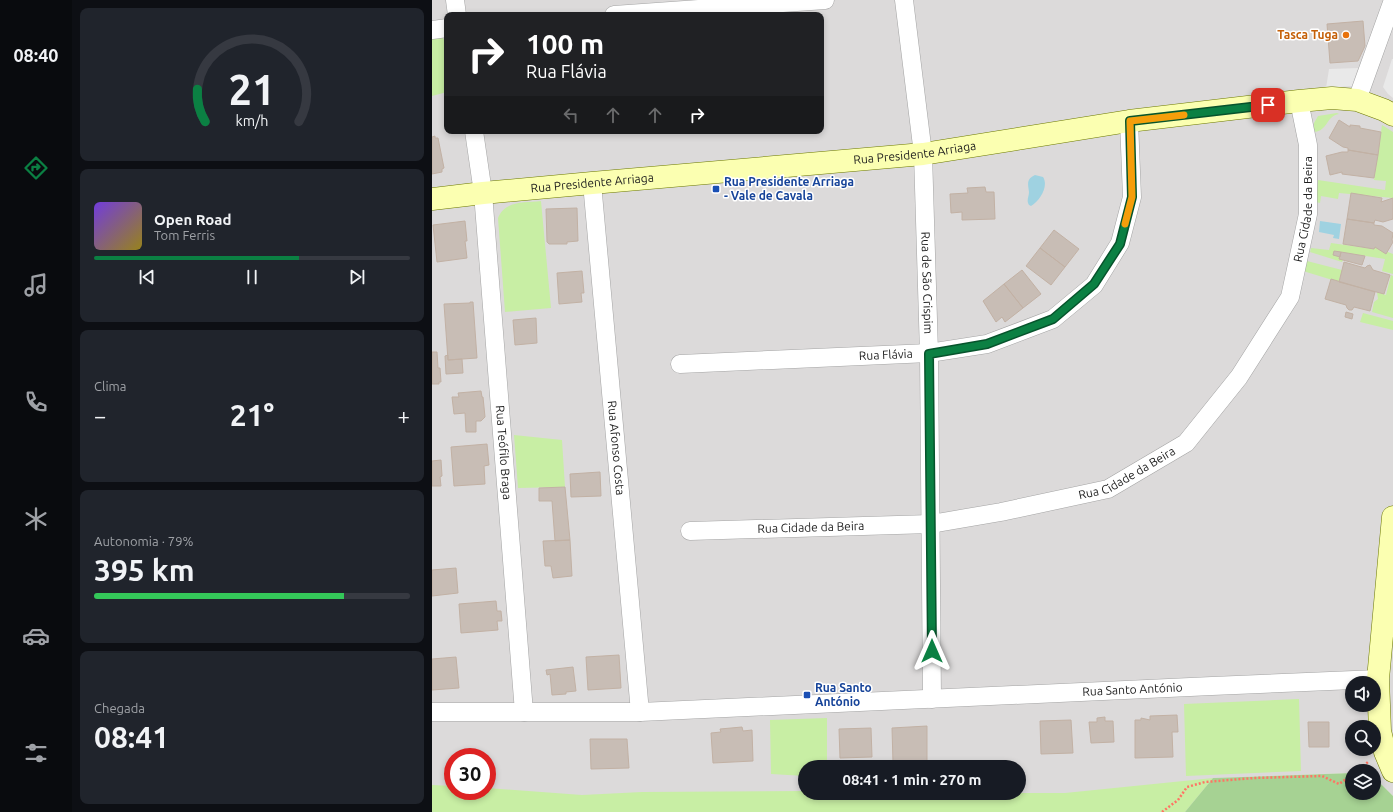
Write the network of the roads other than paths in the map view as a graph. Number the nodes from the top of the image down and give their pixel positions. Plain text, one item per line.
1 (455, 0) edge
2 (825, 0) edge
3 (904, 0) edge
4 (1393, 0) edge
5 (457, 12) edge
6 (656, 12) edge
7 (444, 28) edge
8 (432, 30) edge
9 (1358, 100) junction
10 (1299, 101) junction
11 (1393, 115) edge
12 (1130, 121) junction
13 (474, 134) edge
14 (923, 154) junction
15 (592, 183) junction
16 (483, 193) junction
17 (432, 199) edge
18 (929, 354) junction
19 (680, 364) dead end
20 (1393, 517) edge
21 (931, 524) junction
22 (690, 531) dead end
23 (1388, 602) edge
24 (1378, 676) edge
25 (1345, 680) edge
26 (932, 699) junction
27 (432, 712) edge
28 (524, 712) junction
29 (640, 712) junction
30 (1379, 712) edge
31 (1390, 758) edge

1 - 5 street
2 - 6 street
3 - 14 street, Rua de São Crispim
4 - 9 street
7 - 8 street
9 - 10 street, Rua Presidente Arriaga
9 - 11 street, Rua Presidente Arriaga
10 - 12 street, Rua Presidente Arriaga
10 - 21 street, Rua Cidade da Beira
12 - 14 street, Rua Presidente Arriaga
12 - 18 street, Rua Flávia
13 - 16 street, Rua Teófilo Braga
14 - 15 street, Rua Presidente Arriaga
14 - 18 street, Rua de São Crispim
15 - 16 street, Rua Presidente Arriaga
15 - 29 street, Rua Afonso Costa
16 - 17 street, Rua Presidente Arriaga
16 - 28 street, Rua Teófilo Braga
18 - 19 street, Rua Flávia
18 - 21 street, Rua de São Crispim
20 - 23 street
21 - 22 street, Rua Cidade da Beira
21 - 26 street, Rua de São Crispim
23 - 24 street
25 - 26 street, Rua Santo António
26 - 29 street, Rua Santo António
27 - 28 street, Rua Santo António
28 - 29 street, Rua Santo António
30 - 31 street

